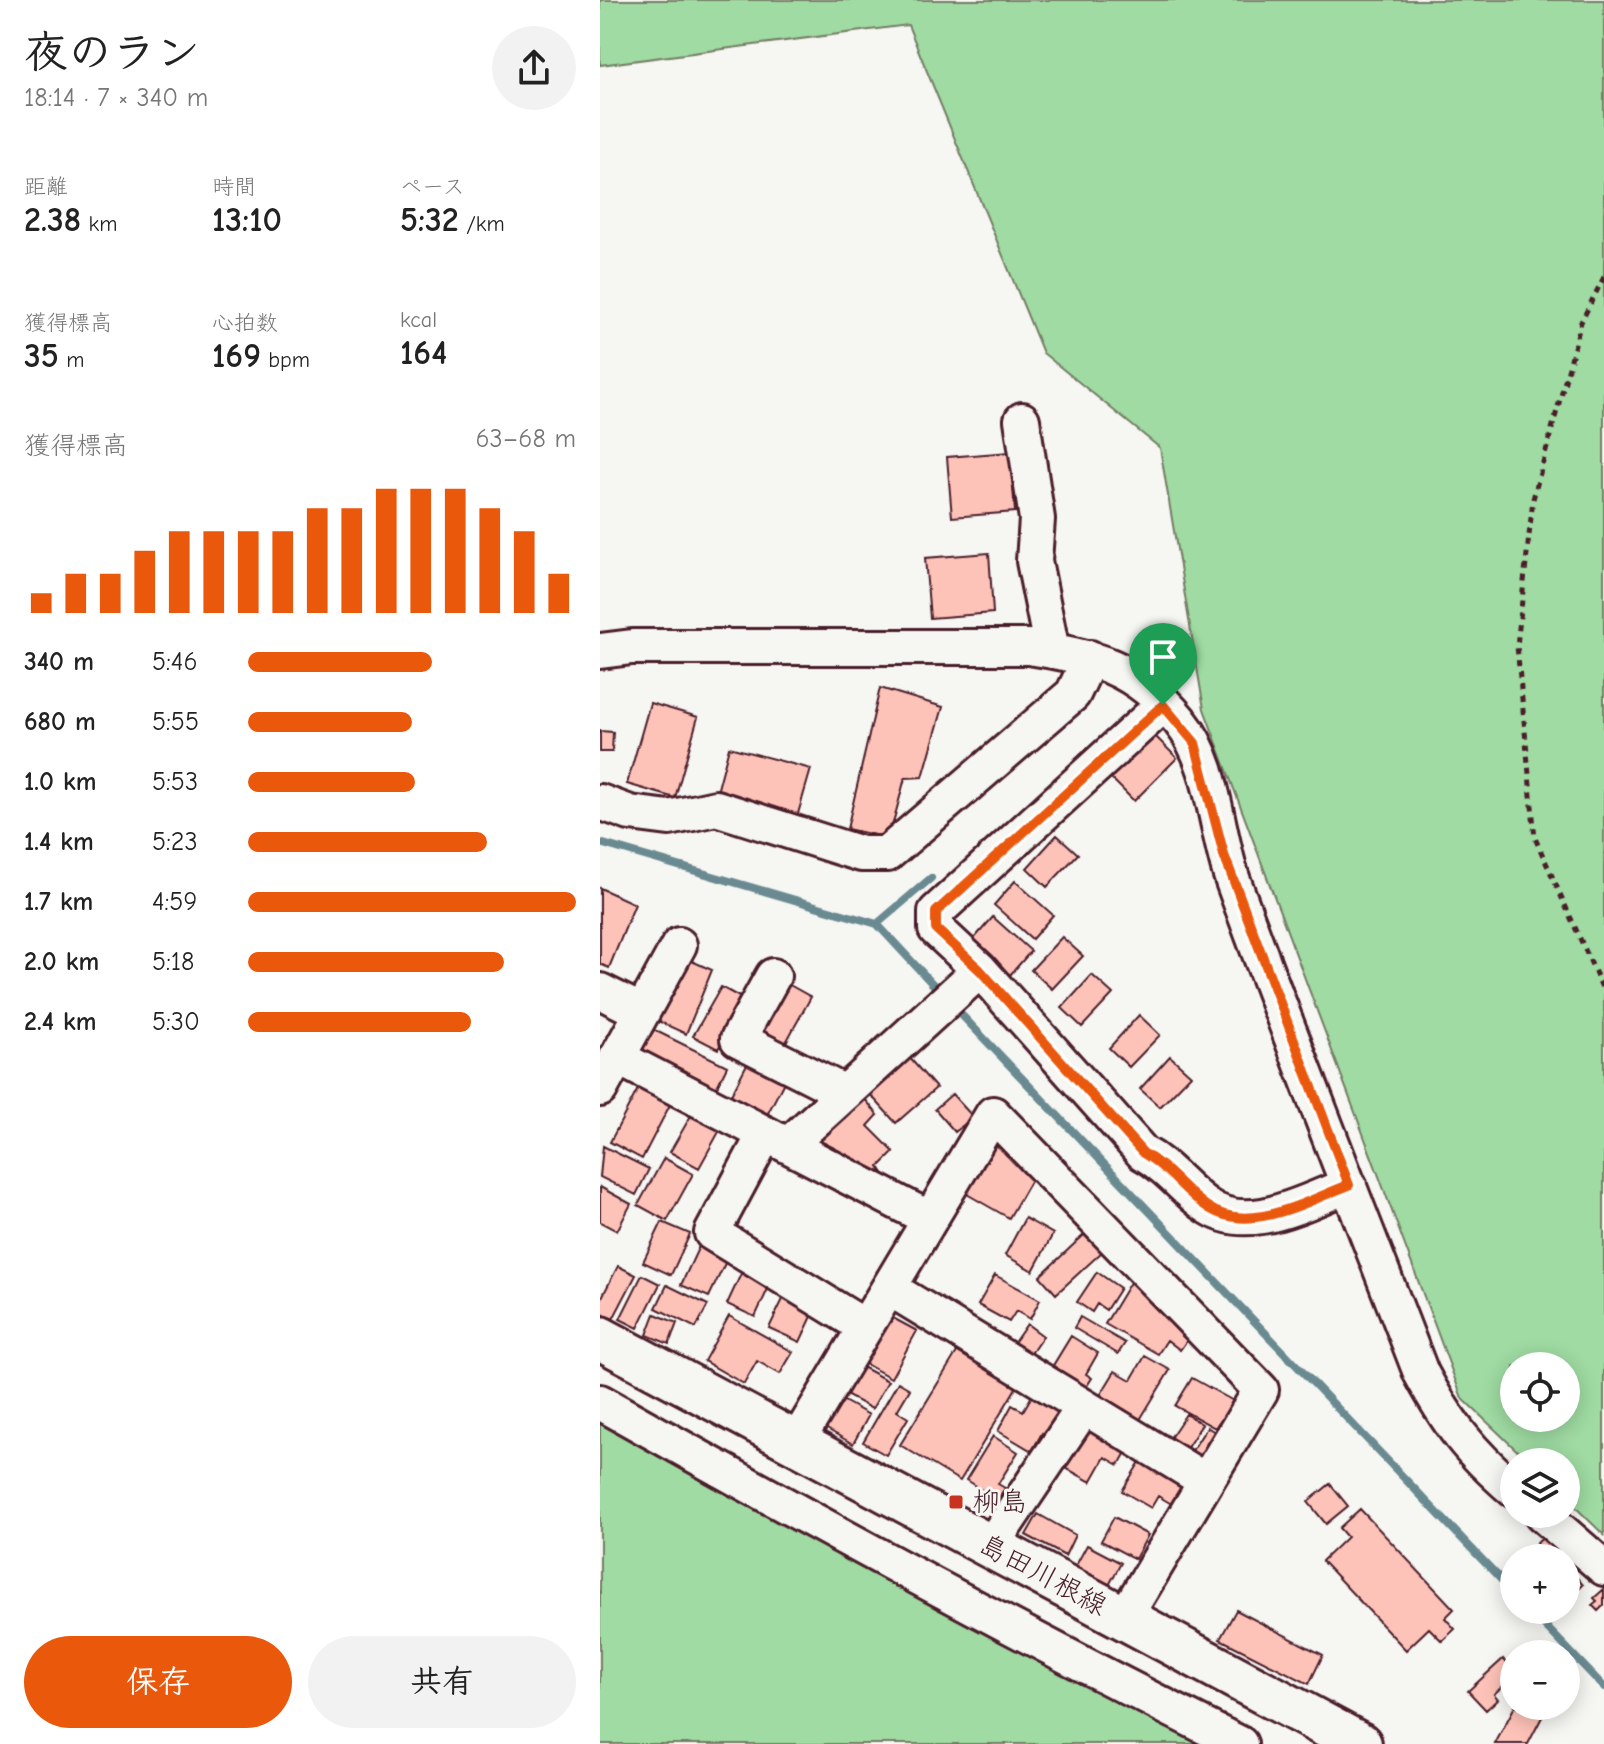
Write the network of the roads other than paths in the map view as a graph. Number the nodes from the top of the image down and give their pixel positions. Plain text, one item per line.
1 (1022, 420) dead end
2 (600, 651) edge
3 (1052, 651) junction
4 (1090, 658) junction
5 (1163, 705) junction
6 (600, 802) edge
7 (679, 945) dead end
8 (980, 970) junction
9 (773, 976) dead end
10 (600, 991) edge
11 (642, 1012) junction
12 (617, 1057) junction
13 (600, 1089) edge
14 (845, 1093) junction
15 (776, 1140) junction
16 (1349, 1185) junction
17 (930, 1219) junction
18 (889, 1288) junction
19 (865, 1327) junction
20 (600, 1338) edge
21 (600, 1402) edge
22 (1084, 1407) junction
23 (796, 1443) junction
24 (1500, 1478) edge
25 (1206, 1481) junction
26 (1558, 1528) edge
27 (990, 1547) junction
28 (1604, 1568) edge
29 (1124, 1618) junction
30 (1240, 1744) edge
31 (1360, 1744) edge

1 - 3 street
2 - 3 street
3 - 4 street
4 - 5 street
4 - 6 street
5 - 8 street
5 - 16 street
7 - 11 street
8 - 14 street
8 - 16 street
9 - 14 street
10 - 11 street
11 - 12 street
12 - 13 street
12 - 15 street
14 - 15 street
15 - 17 street
15 - 19 street
16 - 24 street
17 - 18 street
17 - 25 street
18 - 19 street
18 - 22 street
19 - 23 street
20 - 23 main road, 島田川根線
21 - 30 street
22 - 25 street
22 - 27 street
23 - 27 main road, 島田川根線
25 - 29 street
26 - 28 street
27 - 29 main road, 島田川根線
29 - 31 main road, 島田川根線

